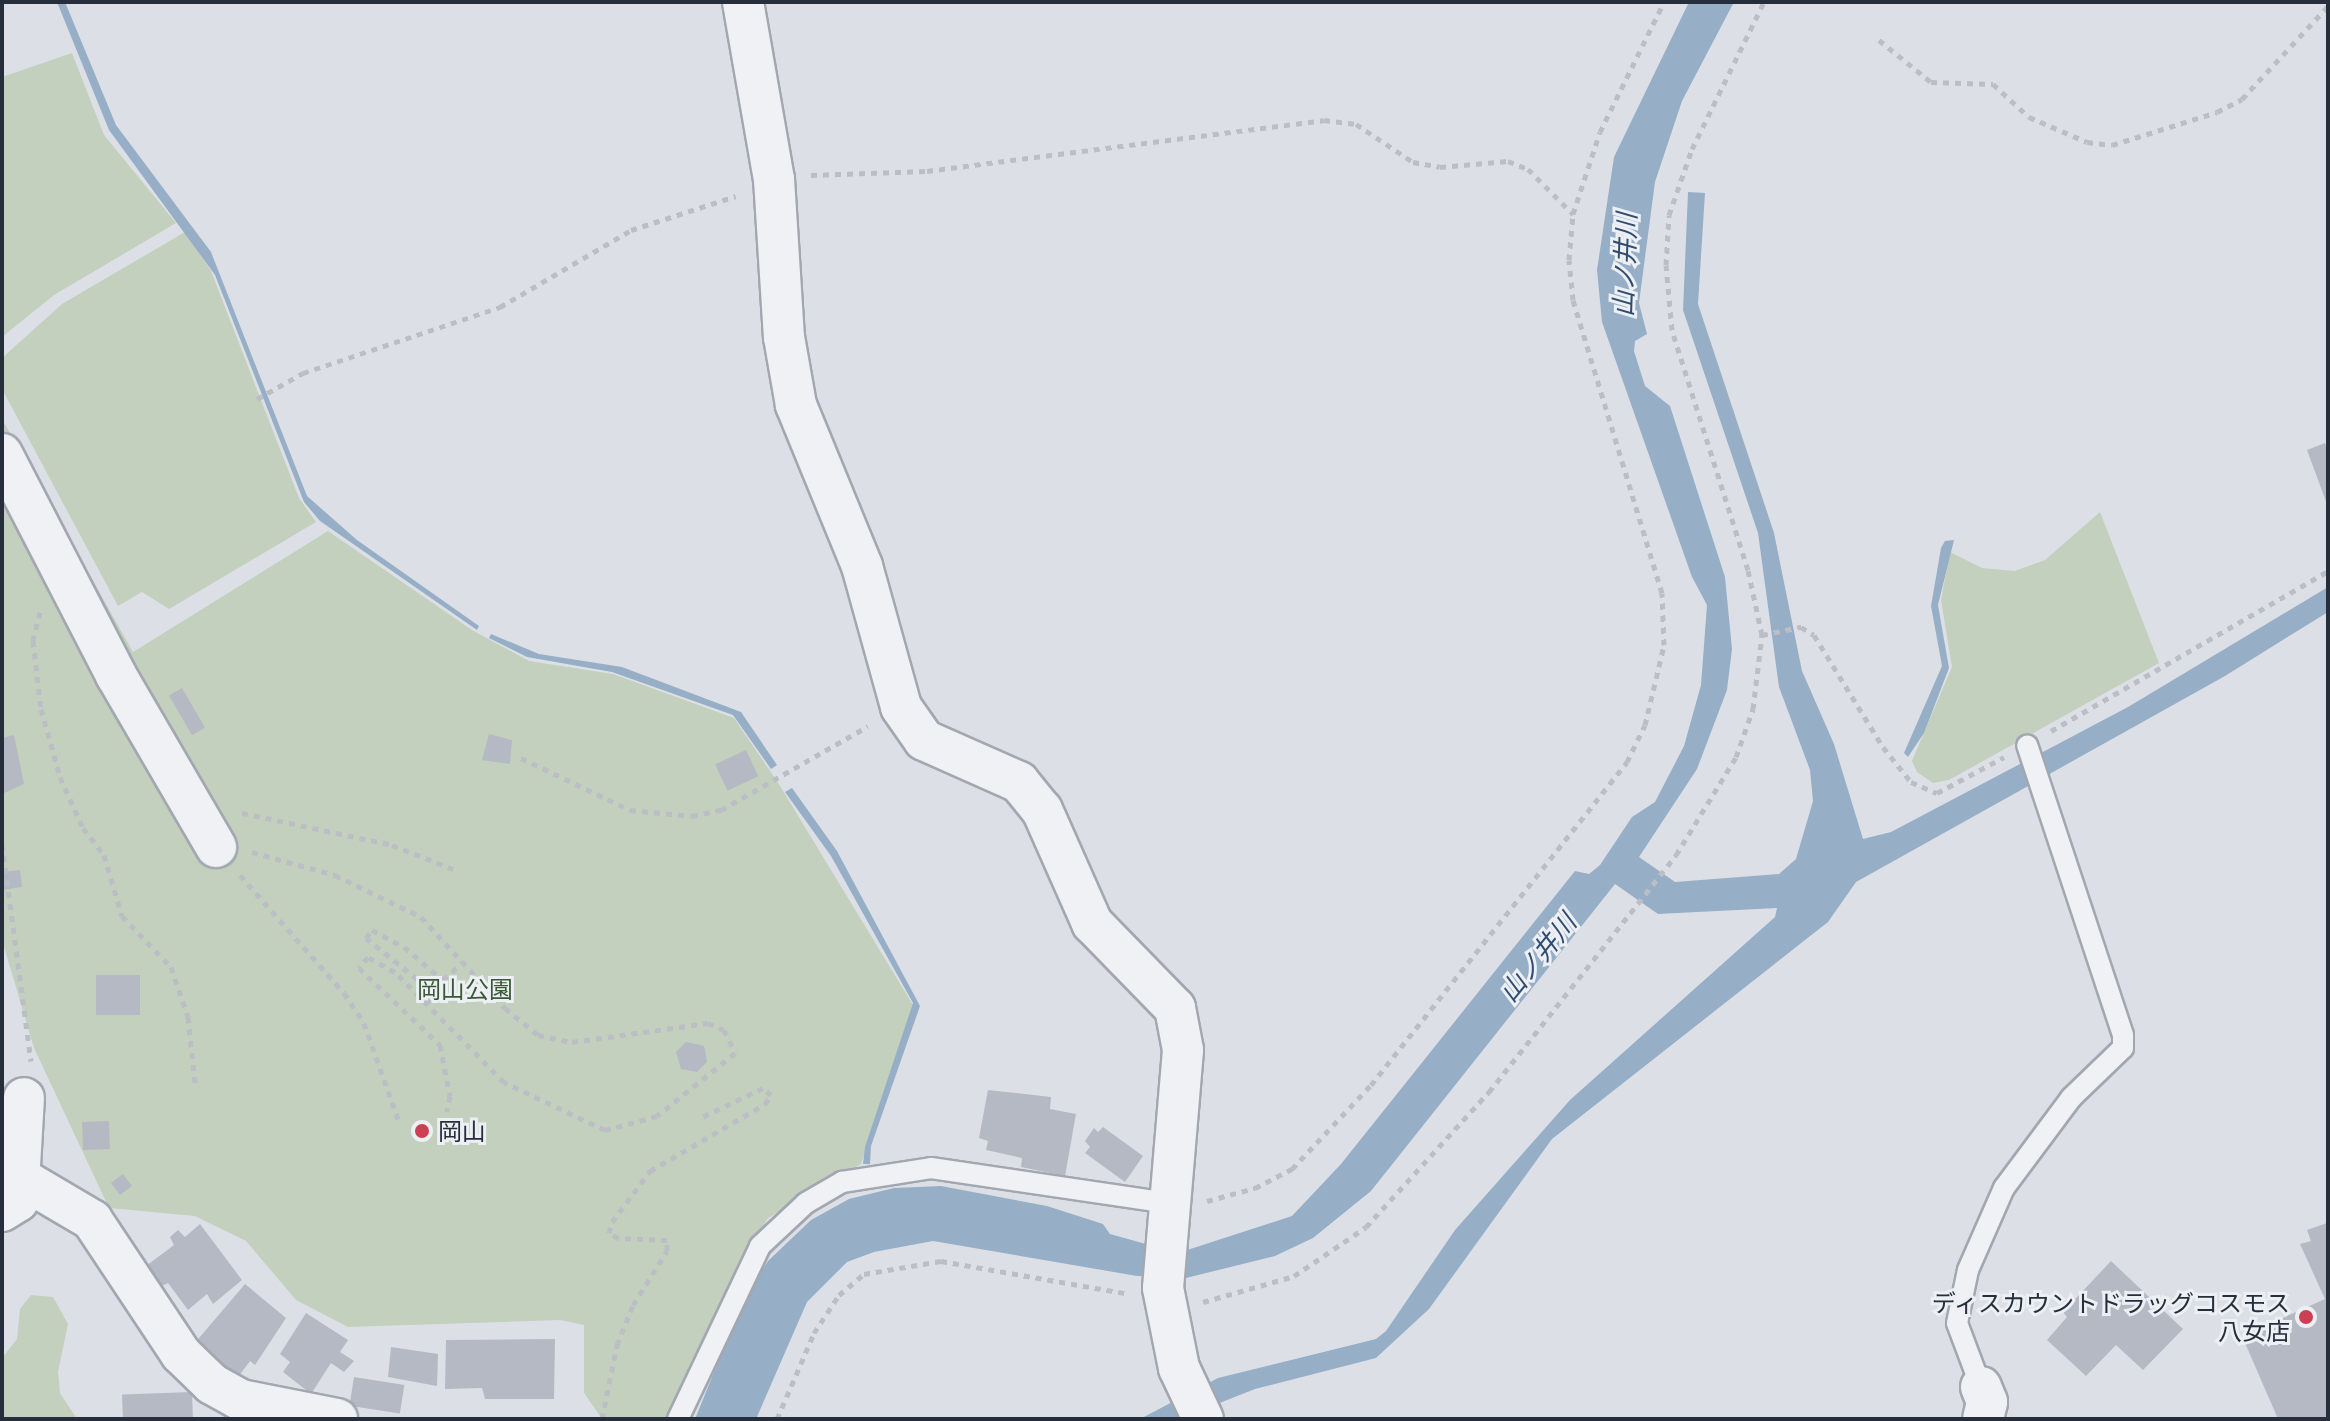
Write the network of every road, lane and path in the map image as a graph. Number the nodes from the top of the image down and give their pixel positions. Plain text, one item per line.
1 (743, 2) edge
2 (1664, 2) edge
3 (1764, 2) edge
4 (2328, 6) edge
5 (1879, 40) dead end
6 (774, 181) junction
7 (1573, 214) junction
8 (257, 399) dead end
9 (2, 454) edge
10 (61, 566) junction
11 (2328, 571) edge
12 (1765, 634) junction
13 (901, 707) junction
14 (2029, 749) junction
15 (521, 758) dead end
16 (192, 806) junction
17 (2, 844) edge
18 (214, 844) junction
19 (453, 869) dead end
20 (463, 962) junction
21 (427, 1003) junction
22 (28, 1084) joint
23 (195, 1084) dead end
24 (447, 1112) dead end
25 (702, 1117) dead end
26 (398, 1119) dead end
27 (11, 1194) edge
28 (1166, 1209) junction
29 (1164, 1294) junction
30 (212, 1402) edge
31 (1982, 1403) edge
32 (1197, 1406) edge
33 (337, 1419) edge
34 (602, 1419) edge
35 (678, 1419) edge
36 (777, 1419) edge

1 - 6 street
2 - 7 path
3 - 12 path
4 - 5 path
6 - 7 path
6 - 8 path
6 - 13 street
7 - 28 path
9 - 10 street
10 - 16 street
10 - 23 path
11 - 14 path
12 - 14 path
12 - 29 path
13 - 15 path
13 - 28 street
14 - 31 lane
16 - 18 street
16 - 19 path
17 - 22 path
18 - 20 path
18 - 26 path
20 - 21 path
20 - 21 path
21 - 24 path
22 - 27 street
25 - 34 path
27 - 30 street
28 - 29 street
28 - 35 lane
29 - 32 street
29 - 36 path
30 - 33 street

